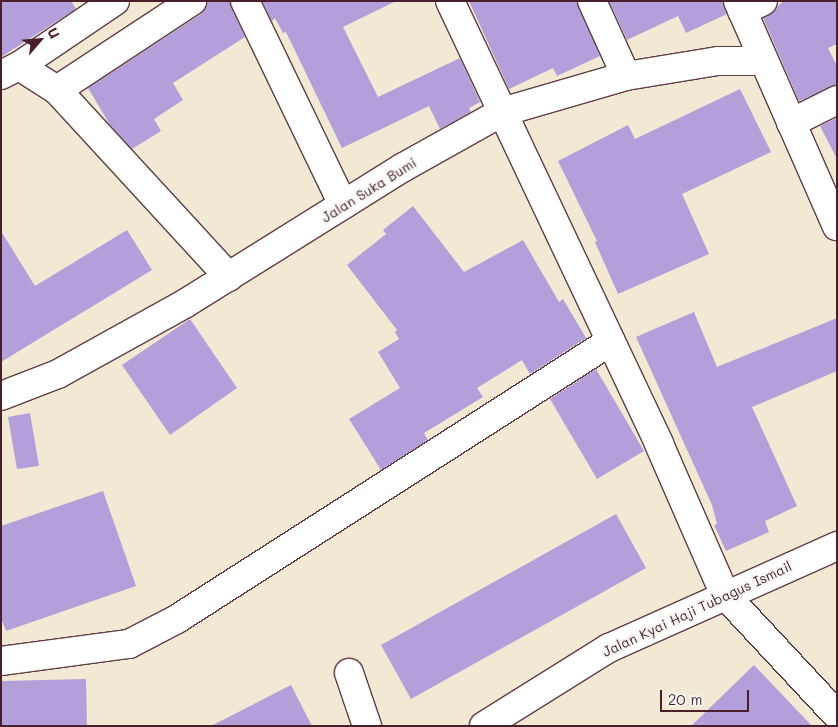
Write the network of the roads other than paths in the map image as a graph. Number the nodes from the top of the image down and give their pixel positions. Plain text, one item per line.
1 (115, 1) edge
2 (192, 1) edge
3 (245, 1) edge
4 (450, 1) edge
5 (592, 1) edge
6 (748, 5) edge
7 (764, 61) junction
8 (10, 71) edge
9 (626, 76) junction
10 (57, 90) junction
11 (837, 100) edge
12 (502, 112) junction
13 (791, 123) junction
14 (343, 205) junction
15 (837, 226) edge
16 (229, 277) junction
17 (611, 341) junction
18 (1, 396) edge
19 (837, 546) edge
20 (726, 595) junction
21 (1, 660) edge
22 (349, 673) dead end
23 (837, 715) edge
24 (498, 722) edge
25 (368, 726) edge

1 - 8 street
2 - 10 street
3 - 14 street
4 - 12 street
5 - 9 street
6 - 7 street
7 - 9 street, Jalan Suka Bumi
7 - 13 street
8 - 10 street
9 - 12 street, Jalan Suka Bumi
10 - 16 street
11 - 13 street
12 - 14 street, Jalan Suka Bumi
12 - 17 street
13 - 15 street
14 - 16 street, Jalan Suka Bumi
16 - 18 street, Jalan Suka Bumi
17 - 20 street
17 - 21 street
19 - 20 street, Jalan Kyai Haji Tubagus Ismail
20 - 23 street
20 - 24 street, Jalan Kyai Haji Tubagus Ismail
22 - 25 street

